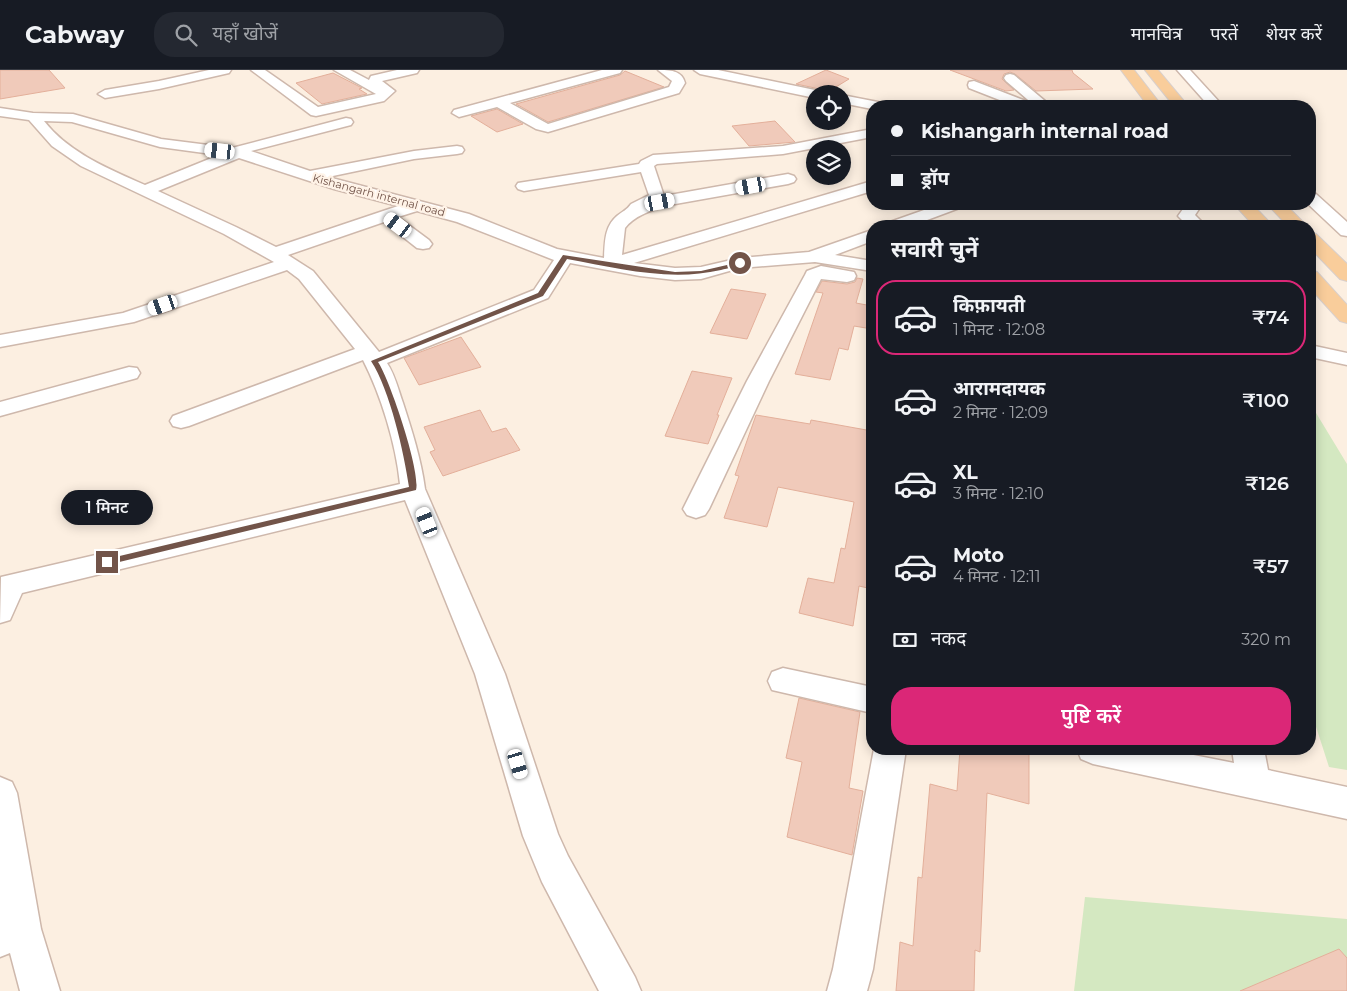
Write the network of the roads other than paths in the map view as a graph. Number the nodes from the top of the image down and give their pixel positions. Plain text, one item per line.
1 (225, 70) edge
2 (257, 70) edge
3 (340, 70) edge
4 (355, 70) edge
5 (413, 70) edge
6 (616, 70) edge
7 (664, 70) edge
8 (700, 70) edge
9 (757, 70) edge
10 (1127, 70) edge
11 (1151, 70) edge
12 (1183, 70) edge
13 (735, 77) junction
14 (1010, 78) dead end
15 (375, 79) junction
16 (974, 85) dead end
17 (390, 91) dead end
18 (806, 92) edge
19 (105, 94) dead end
20 (1011, 100) edge
21 (1036, 100) edge
22 (1150, 100) edge
23 (1176, 100) edge
24 (1210, 100) edge
25 (851, 101) edge
26 (498, 102) junction
27 (866, 104) edge
28 (0, 112) edge
29 (459, 113) dead end
30 (33, 117) junction
31 (356, 119) dead end
32 (866, 134) edge
33 (457, 150) dead end
34 (236, 153) junction
35 (647, 167) junction
36 (307, 176) junction
37 (788, 179) dead end
38 (524, 186) dead end
39 (866, 188) edge
40 (144, 191) junction
41 (1316, 203) edge
42 (418, 205) junction
43 (940, 210) edge
44 (1189, 210) edge
45 (1248, 210) edge
46 (1282, 210) edge
47 (611, 212) dead end
48 (386, 216) junction
49 (912, 220) edge
50 (1191, 220) edge
51 (1258, 220) edge
52 (1292, 220) edge
53 (1347, 231) edge
54 (866, 237) edge
55 (423, 244) dead end
56 (1316, 244) edge
57 (565, 257) junction
58 (815, 257) junction
59 (281, 259) junction
60 (613, 264) junction
61 (866, 265) edge
62 (1347, 275) edge
63 (866, 279) edge
64 (1316, 283) edge
65 (1347, 317) edge
66 (0, 341) edge
67 (1316, 351) edge
68 (371, 356) junction
69 (1347, 359) edge
70 (129, 373) dead end
71 (0, 409) edge
72 (181, 422) dead end
73 (413, 488) junction
74 (701, 500) dead end
75 (5, 586) edge
76 (0, 612) edge
77 (783, 681) dead end
78 (866, 699) edge
79 (889, 755) edge
80 (1121, 755) edge
81 (1249, 755) edge
82 (1254, 784) junction
83 (0, 793) edge
84 (1347, 803) edge
85 (11, 934) edge
86 (40, 991) edge
87 (621, 991) edge
88 (847, 991) edge

1 - 19 street
2 - 3 street
4 - 15 street
5 - 15 street
6 - 26 street
7 - 26 street
8 - 13 street
9 - 13 street
10 - 22 main road
11 - 23 main road
12 - 24 street
13 - 18 street
14 - 21 street
15 - 17 street
16 - 20 street
25 - 27 street
26 - 29 street
28 - 30 street, Kishangarh internal road
30 - 34 street, Kishangarh internal road
30 - 40 street
31 - 34 street
32 - 35 street
33 - 36 street
34 - 36 street, Kishangarh internal road
34 - 40 street
35 - 38 street
35 - 47 street
36 - 42 street, Kishangarh internal road
37 - 60 street
39 - 60 street
40 - 59 street
41 - 53 street
42 - 48 street
42 - 57 street, Kishangarh internal road
43 - 49 street
44 - 50 street
45 - 51 main road
46 - 52 main road
48 - 55 street
48 - 59 street
54 - 58 street
56 - 62 main road
57 - 60 street, Kishangarh internal road
57 - 68 street
58 - 60 street, Kishangarh internal road
58 - 61 street
59 - 66 street
59 - 68 street
63 - 74 street
64 - 65 main road
67 - 69 street
68 - 72 street
68 - 73 street
70 - 71 street
73 - 75 street
73 - 87 street
75 - 76 street
77 - 78 street
79 - 88 street
80 - 82 street
81 - 82 street
82 - 84 street
83 - 85 street
85 - 86 street

